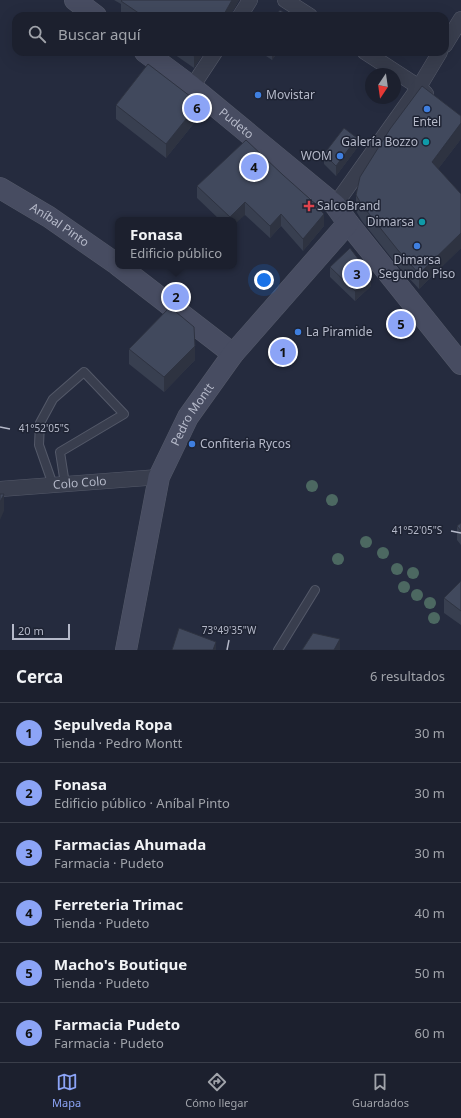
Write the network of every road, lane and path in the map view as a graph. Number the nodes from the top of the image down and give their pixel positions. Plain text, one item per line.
1 (75, 0) edge
2 (250, 0) edge
3 (285, 0) edge
4 (91, 12) edge
5 (242, 12) edge
6 (304, 12) edge
7 (461, 19) edge
8 (449, 38) edge
9 (150, 56) edge
10 (212, 56) edge
11 (370, 56) edge
12 (437, 56) edge
13 (192, 87) junction
14 (418, 87) junction
15 (437, 103) edge
16 (0, 188) edge
17 (335, 204) junction
18 (348, 223) junction
19 (115, 263) edge
20 (123, 269) edge
21 (233, 354) junction
22 (461, 364) edge
23 (159, 477) junction
24 (59, 484) junction
25 (0, 489) edge
26 (315, 590) dead end
27 (126, 650) edge
28 (278, 650) edge

1 - 4 street
2 - 5 street
3 - 6 street
7 - 8 street
9 - 13 street, Pudeto
10 - 13 street
11 - 14 street
12 - 14 street
13 - 17 street, Pudeto
14 - 15 street
14 - 17 street
16 - 19 street, Aníbal Pinto
17 - 18 street, Pudeto
18 - 21 street, Pedro Montt
18 - 22 street, Pudeto
20 - 21 street, Aníbal Pinto
21 - 23 street, Pedro Montt
23 - 24 street, Colo Colo
23 - 27 street, Pedro Montt
24 - 24 lane
24 - 25 street, Colo Colo
26 - 28 lane

